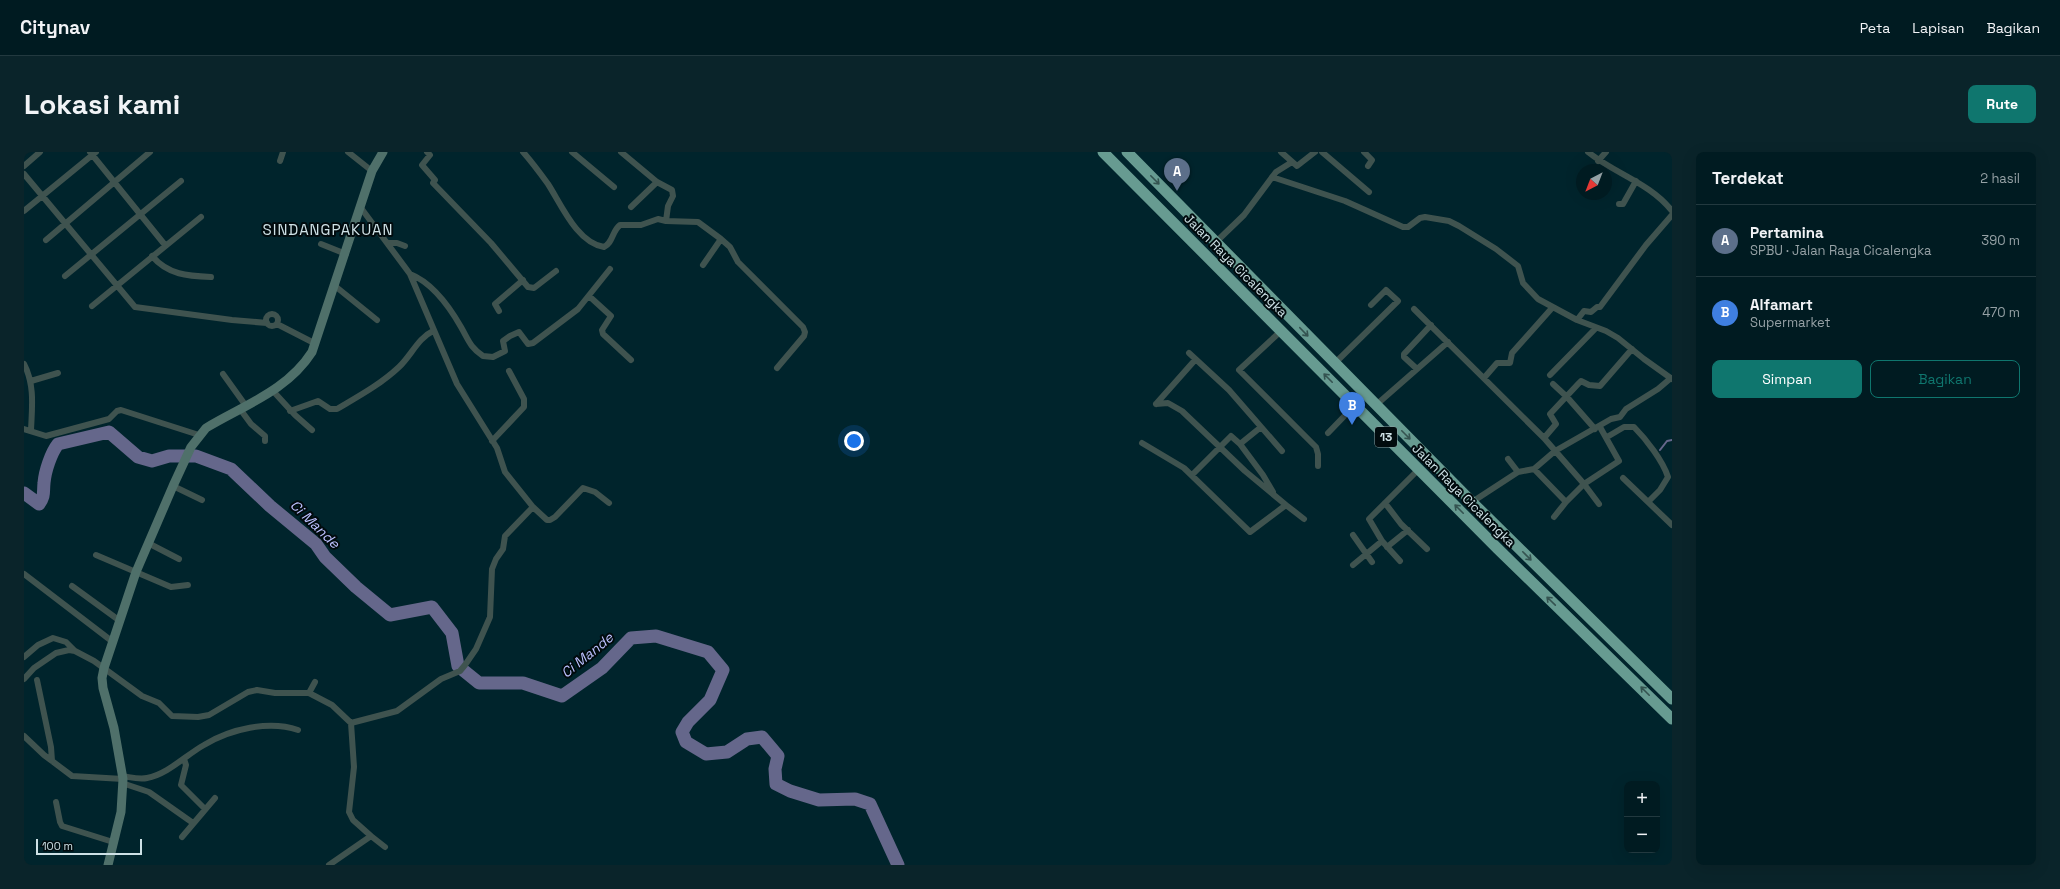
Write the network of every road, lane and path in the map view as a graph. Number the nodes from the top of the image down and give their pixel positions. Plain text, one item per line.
1 (40, 152) edge
2 (150, 152) edge
3 (282, 152) edge
4 (348, 152) edge
5 (383, 152) edge
6 (427, 152) edge
7 (523, 152) edge
8 (572, 152) edge
9 (621, 152) edge
10 (1103, 152) edge
11 (1127, 152) edge
12 (1280, 152) edge
13 (1315, 152) edge
14 (1322, 152) edge
15 (1364, 152) edge
16 (1588, 152) edge
17 (1606, 152) edge
18 (93, 153) edge
19 (280, 161) dead end
20 (1598, 161) junction
21 (1292, 162) junction
22 (24, 166) edge
23 (1368, 166) dead end
24 (372, 171) junction
25 (24, 174) edge
26 (1272, 177) junction
27 (181, 181) dead end
28 (1636, 181) junction
29 (115, 182) junction
30 (657, 182) junction
31 (614, 187) dead end
32 (1369, 192) dead end
33 (42, 196) junction
34 (1619, 204) dead end
35 (631, 207) dead end
36 (361, 208) junction
37 (24, 211) edge
38 (1672, 211) edge
39 (140, 214) junction
40 (1672, 215) edge
41 (201, 217) dead end
42 (666, 221) junction
43 (66, 224) junction
44 (721, 239) junction
45 (46, 240) dead end
46 (1216, 242) junction
47 (388, 243) junction
48 (321, 244) dead end
49 (165, 245) junction
50 (405, 246) dead end
51 (346, 254) junction
52 (91, 255) junction
53 (152, 256) junction
54 (703, 265) dead end
55 (610, 269) dead end
56 (556, 271) dead end
57 (410, 274) junction
58 (65, 276) dead end
59 (211, 276) dead end
60 (522, 280) junction
61 (116, 285) junction
62 (335, 286) junction
63 (589, 296) junction
64 (1371, 305) dead end
65 (92, 306) dead end
66 (1552, 308) junction
67 (1414, 309) dead end
68 (499, 311) dead end
69 (377, 320) dead end
70 (1577, 320) junction
71 (267, 323) junction
72 (277, 324) junction
73 (1431, 325) junction
74 (1595, 328) junction
75 (433, 331) junction
76 (1281, 331) junction
77 (1448, 342) junction
78 (316, 344) junction
79 (1632, 349) junction
80 (1189, 354) dead end
81 (631, 360) dead end
82 (1195, 360) junction
83 (1335, 363) junction
84 (24, 364) edge
85 (777, 368) dead end
86 (1417, 369) junction
87 (509, 370) dead end
88 (58, 372) dead end
89 (223, 374) dead end
90 (1550, 375) dead end
91 (1484, 378) junction
92 (1671, 378) edge
93 (31, 381) junction
94 (1553, 384) dead end
95 (273, 391) junction
96 (1567, 397) junction
97 (1354, 405) junction
98 (1376, 405) junction
99 (243, 408) junction
100 (290, 411) junction
101 (1261, 427) junction
102 (24, 428) edge
103 (1597, 428) junction
104 (31, 430) junction
105 (312, 430) dead end
106 (1328, 433) dead end
107 (199, 435) junction
108 (1544, 438) junction
109 (1607, 438) junction
110 (265, 441) dead end
111 (492, 441) junction
112 (1142, 443) dead end
113 (1240, 444) junction
114 (1219, 446) junction
115 (1282, 451) dead end
116 (1555, 451) junction
117 (1508, 459) dead end
118 (1318, 466) dead end
119 (1419, 469) junction
120 (1534, 469) junction
121 (1518, 472) junction
122 (1192, 475) junction
123 (1623, 478) dead end
124 (1584, 484) junction
125 (172, 486) junction
126 (1275, 497) junction
127 (202, 500) dead end
128 (1472, 502) junction
129 (1566, 502) junction
130 (1648, 502) junction
131 (609, 503) dead end
132 (1386, 503) junction
133 (1599, 504) dead end
134 (1286, 505) junction
135 (533, 507) junction
136 (1554, 518) dead end
137 (1304, 519) dead end
138 (1672, 525) edge
139 (1408, 530) junction
140 (1353, 535) dead end
141 (1382, 541) junction
142 (148, 543) junction
143 (1387, 547) junction
144 (1427, 549) dead end
145 (1366, 554) junction
146 (96, 555) dead end
147 (179, 559) dead end
148 (1400, 561) dead end
149 (1372, 562) dead end
150 (1353, 565) dead end
151 (136, 572) junction
152 (24, 574) edge
153 (188, 585) dead end
154 (72, 586) dead end
155 (120, 621) junction
156 (113, 642) junction
157 (75, 651) junction
158 (24, 657) edge
159 (104, 668) junction
160 (24, 679) edge
161 (37, 680) dead end
162 (315, 682) dead end
163 (309, 693) junction
164 (1672, 699) edge
165 (1672, 719) edge
166 (351, 723) junction
167 (298, 730) dead end
168 (24, 736) edge
169 (184, 759) junction
170 (52, 761) junction
171 (122, 780) junction
172 (215, 798) dead end
173 (56, 802) dead end
174 (205, 810) junction
175 (193, 823) junction
176 (370, 836) junction
177 (182, 837) dead end
178 (113, 842) junction
179 (385, 847) dead end
180 (108, 865) edge
181 (329, 865) edge

1 - 22 street
2 - 29 street
3 - 19 street
4 - 24 street
5 - 24 main road
6 - 60 street
7 - 42 street
8 - 31 street
9 - 30 street
10 - 76 highway, Jalan Raya Cicalengka / 13
11 -> 46 highway, Jalan Raya Cicalengka / 13
12 - 21 street
13 - 21 street
14 - 32 street
15 - 23 street
16 - 20 street
17 - 20 street
18 - 29 street
18 - 33 street
20 - 28 street
21 - 26 street
24 - 36 main road
25 - 33 street
26 - 46 street
26 - 66 street
27 - 39 street
28 - 34 street
28 - 38 street
29 - 39 street
29 - 43 street
30 - 35 street
30 - 42 street
33 - 37 street
33 - 43 street
36 - 47 street
36 - 51 main road
39 - 49 street
39 - 52 street
40 - 70 street
41 - 49 street
42 - 44 street
43 - 45 street
43 - 52 street
44 - 54 street
44 - 85 street
46 -> 83 highway, Jalan Raya Cicalengka / 13
47 - 50 street
47 - 57 street
48 - 51 street
49 - 53 street
51 - 62 main road
52 - 58 street
52 - 61 street
53 - 59 street
53 - 61 street
55 - 63 street
56 - 60 street
57 - 63 street
57 - 75 street
60 - 68 street
61 - 65 street
61 - 71 street
62 - 69 street
62 - 78 main road
63 - 81 street
64 - 83 street
66 - 70 street
66 - 91 street
67 - 73 street
70 - 74 street
71 - 72 street
71 - 72 street
72 - 78 street
73 - 77 street
73 - 86 street
74 - 79 street
74 - 90 street
75 - 100 street
75 - 111 street
97 -> 76 highway, Jalan Raya Cicalengka / 13
76 - 118 street
77 - 86 street
77 - 91 street
78 - 95 main road
79 - 92 street
79 - 96 street
80 - 82 street
82 - 101 street
82 - 114 street
83 - 98 highway, Jalan Raya Cicalengka / 13
84 - 93 street
86 - 98 street
87 - 111 street
88 - 93 street
89 - 99 street
91 - 108 street
92 - 103 street
93 - 104 street
94 - 96 street
95 - 99 main road
95 - 100 street
96 - 103 street
96 - 108 street
97 - 106 street
97 - 119 highway, Jalan Raya Cicalengka / 13
98 -> 128 highway, Jalan Raya Cicalengka / 13
99 - 107 main road
99 - 110 street
100 - 105 street
101 - 113 street
101 - 115 street
102 - 104 street
103 - 109 street
103 - 116 street
104 - 107 street
107 - 125 main road
108 - 116 street
109 - 124 street
109 - 130 street
111 - 135 street
112 - 122 street
113 - 114 street
113 - 126 street
114 - 122 street
114 - 126 street
116 - 120 street
116 - 124 street
117 - 121 street
119 - 132 street
165 -> 119 highway, Jalan Raya Cicalengka / 13
120 - 121 street
120 - 129 street
121 - 128 street
122 - 134 street
123 - 130 street
124 - 129 street
124 - 133 street
125 - 127 street
125 - 142 main road
126 - 134 street
128 -> 164 highway, Jalan Raya Cicalengka / 13
129 - 136 street
130 - 138 street
131 - 135 street
132 - 139 street
132 - 141 street
134 - 137 street
135 - 166 street
139 - 143 street
139 - 144 street
140 - 145 street
141 - 143 street
141 - 145 street
142 - 147 street
142 - 151 main road
143 - 148 street
145 - 149 street
145 - 150 street
146 - 151 street
151 - 153 street
151 - 155 main road
152 - 156 street
154 - 155 street
155 - 156 main road
156 - 159 main road
157 - 158 street
157 - 159 street
157 - 160 street
159 - 163 street
159 - 171 main road
161 - 170 street
162 - 163 street
163 - 166 street
166 - 176 street
167 - 169 street
168 - 170 street
169 - 171 street
169 - 174 street
170 - 171 street
171 - 175 street
171 - 178 main road
172 - 174 street
173 - 178 street
174 - 175 street
175 - 177 street
176 - 179 street
176 - 181 street
178 - 180 main road

